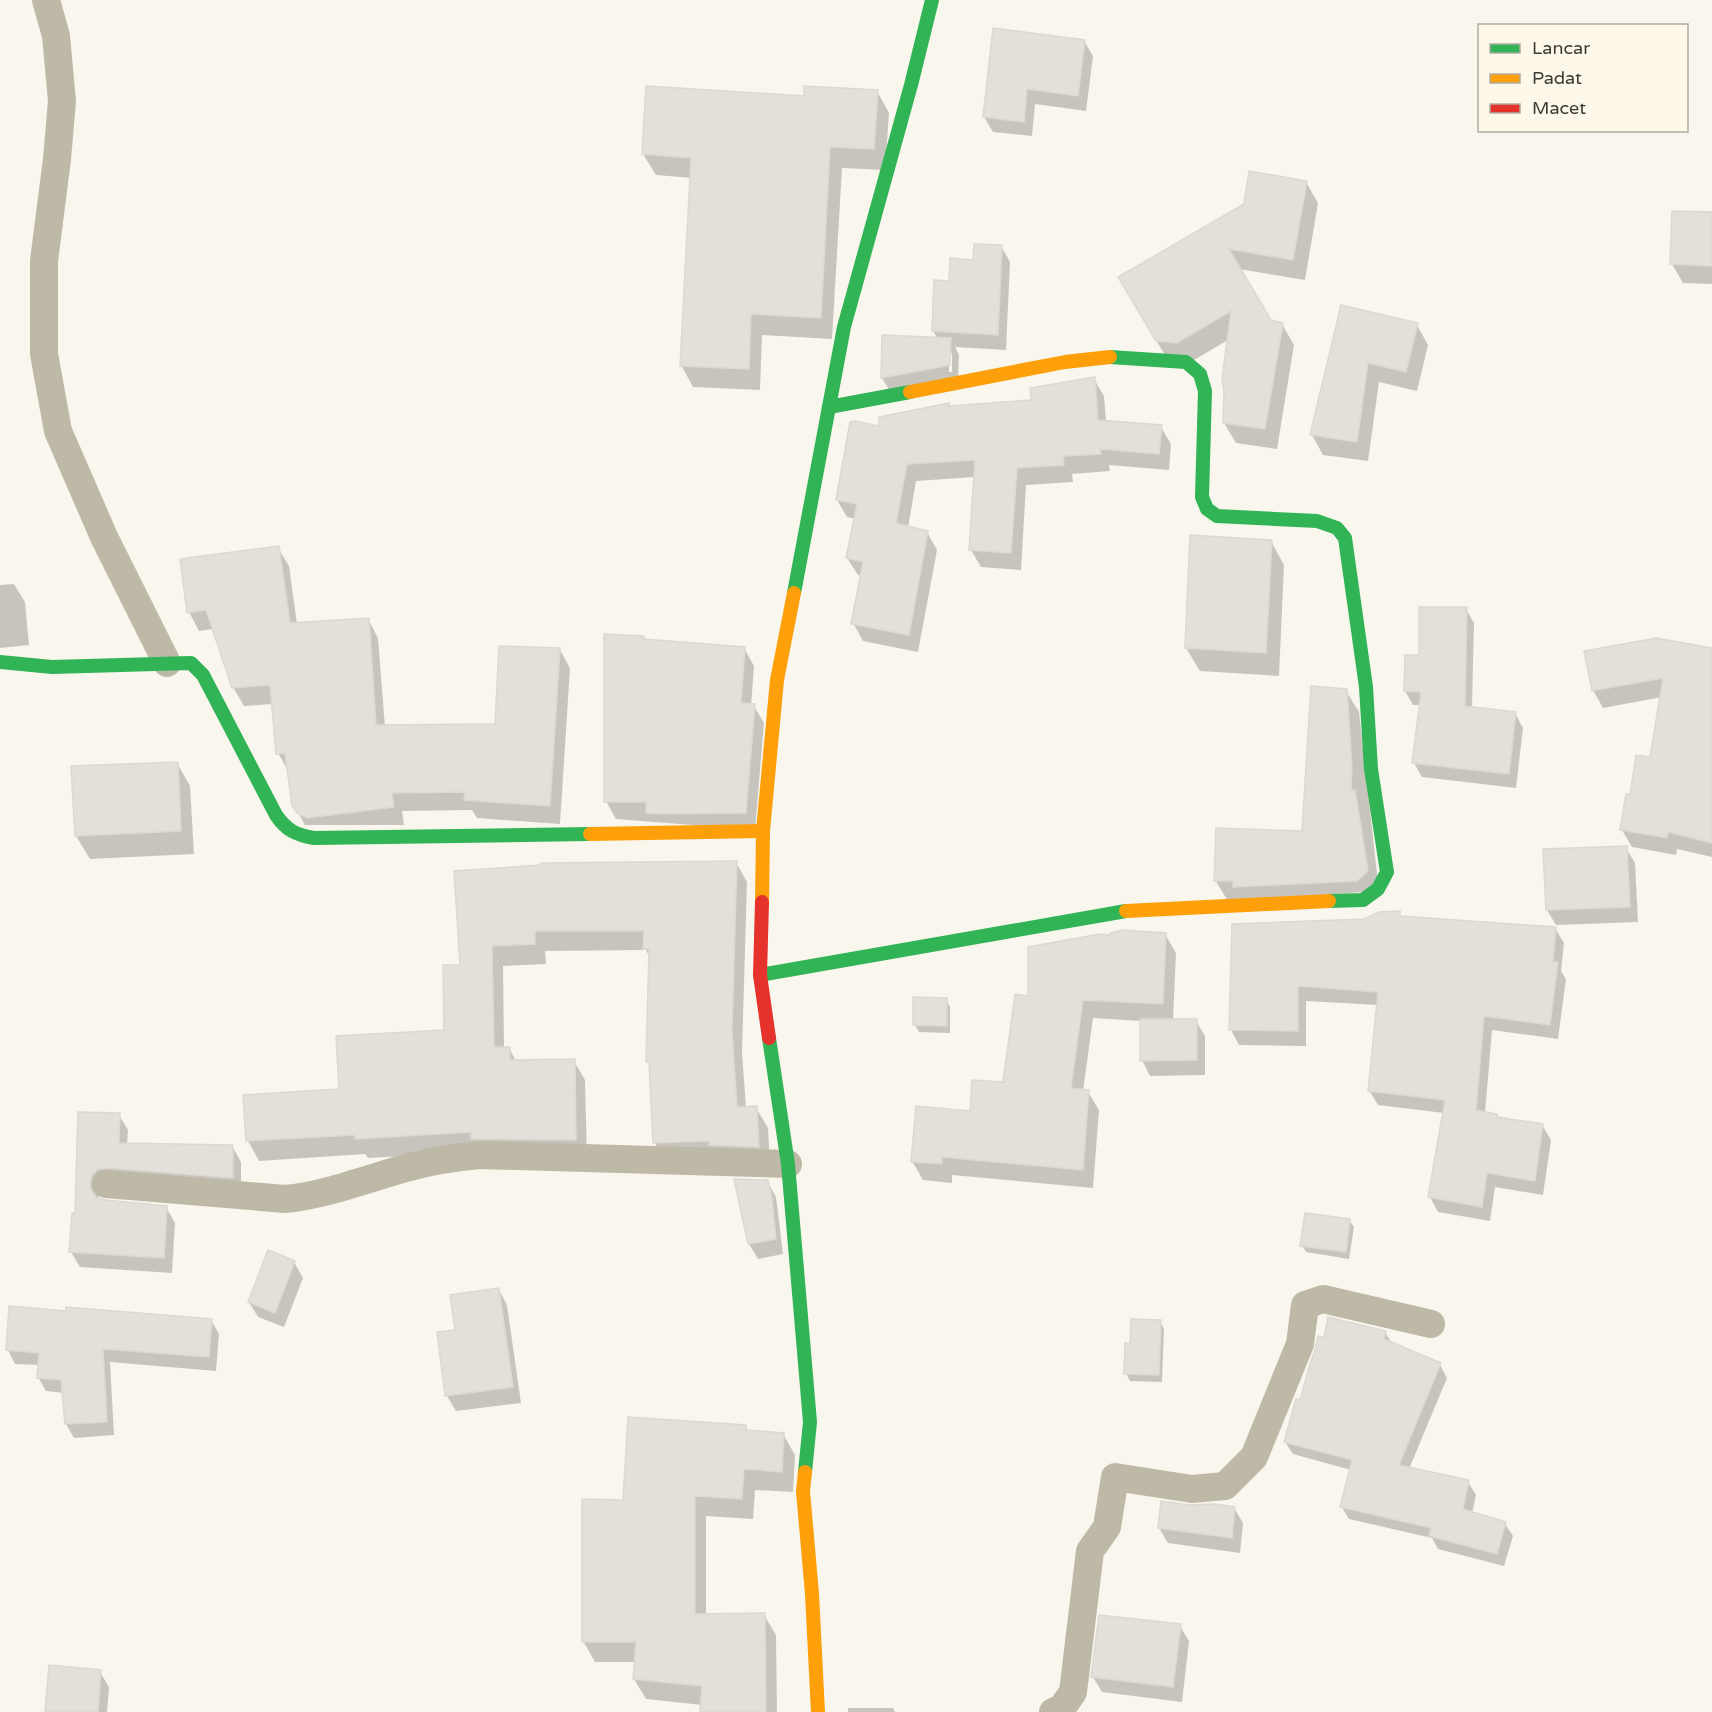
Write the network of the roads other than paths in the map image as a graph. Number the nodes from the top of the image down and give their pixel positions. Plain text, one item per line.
1 (46, 0) edge
2 (932, 0) edge
3 (829, 407) junction
4 (0, 662) edge
5 (167, 663) junction
6 (763, 831) junction
7 (760, 975) junction
8 (788, 1164) junction
9 (106, 1185) dead end
10 (1431, 1324) dead end
11 (818, 1712) edge
12 (1053, 1712) edge

1 - 5 street
2 - 3 street
3 - 6 street
3 - 7 street
4 - 5 street
5 - 6 street
6 - 7 street
7 - 8 street
8 - 9 street
8 - 11 street
10 - 12 street

